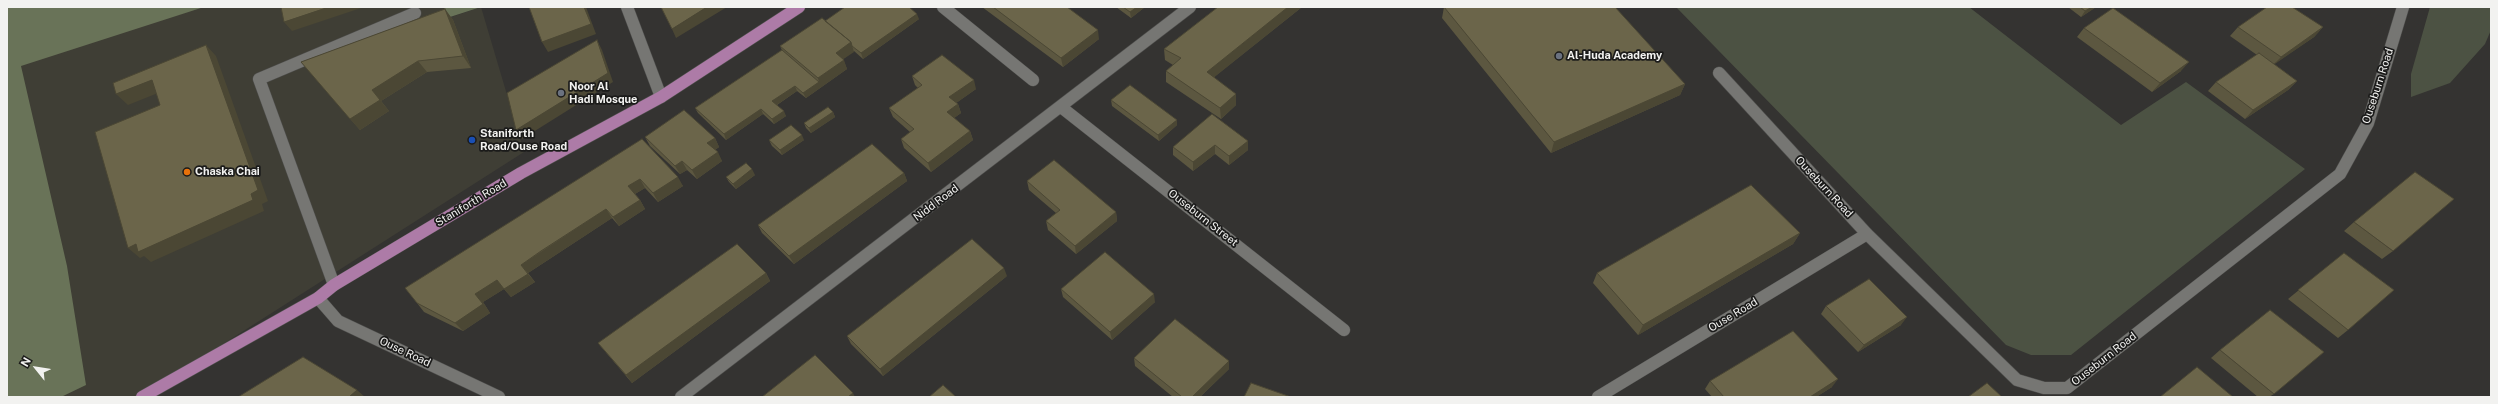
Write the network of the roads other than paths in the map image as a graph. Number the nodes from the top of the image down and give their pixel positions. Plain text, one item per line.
1 (627, 7) edge
2 (799, 7) edge
3 (943, 7) edge
4 (1190, 7) edge
5 (2403, 7) edge
6 (415, 13) dead end
7 (1719, 72) dead end
8 (1034, 80) dead end
9 (661, 97) junction
10 (1061, 107) junction
11 (1867, 234) junction
12 (334, 285) junction
13 (318, 298) junction
14 (1344, 330) dead end
15 (2048, 392) edge
16 (142, 397) edge
17 (500, 397) edge
18 (681, 397) edge
19 (1598, 397) edge

1 - 9 street
2 - 9 main road, Staniforth Road
3 - 8 street
4 - 10 street, Nidd Road
5 - 15 street, Ouseburn Road
6 - 12 street
7 - 11 street, Ouseburn Road
9 - 12 main road, Staniforth Road
10 - 14 street, Ouseburn Street
10 - 18 street, Nidd Road
11 - 15 street, Ouseburn Road
11 - 19 street, Ouse Road
12 - 13 main road, Staniforth Road
13 - 16 main road, Staniforth Road
13 - 17 street, Ouse Road

